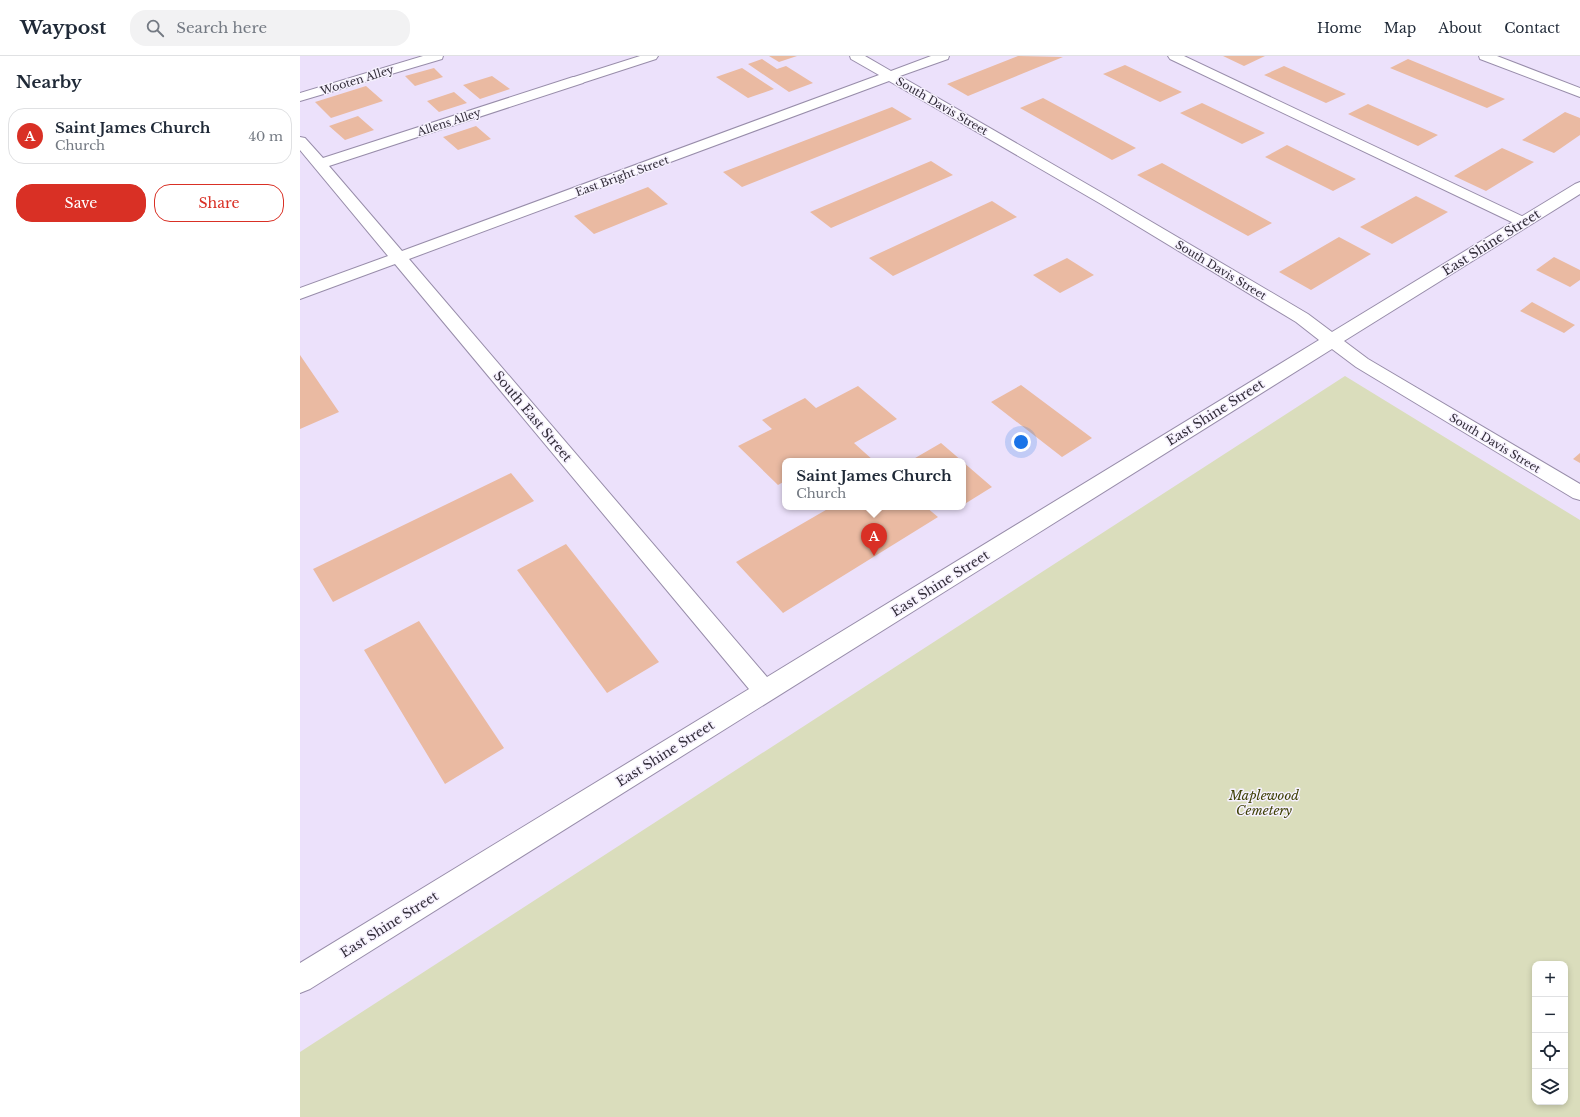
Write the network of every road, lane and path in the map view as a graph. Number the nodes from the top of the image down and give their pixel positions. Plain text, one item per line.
1 (437, 56) edge
2 (652, 56) edge
3 (856, 56) edge
4 (943, 56) edge
5 (1174, 56) edge
6 (1485, 56) edge
7 (890, 76) junction
8 (578, 80) joint
9 (1580, 93) edge
10 (300, 97) edge
11 (300, 141) edge
12 (320, 164) junction
13 (1580, 187) edge
14 (1523, 222) junction
15 (400, 258) junction
16 (300, 294) edge
17 (1331, 340) junction
18 (1580, 493) edge
19 (765, 692) junction
20 (300, 979) edge

1 - 10 street, Wooten Alley
2 - 8 lane
3 - 7 street, South Davis Street
4 - 7 street, East Bright Street
5 - 14 lane
6 - 9 street
7 - 15 street, East Bright Street
7 - 17 street, South Davis Street
8 - 12 street, Allens Alley
11 - 12 street, South East Street
12 - 15 street, South East Street
13 - 14 street, East Shine Street
14 - 17 street, East Shine Street
15 - 16 street, East Bright Street
15 - 19 street, South East Street
17 - 18 street, South Davis Street
17 - 19 street, East Shine Street
19 - 20 street, East Shine Street

